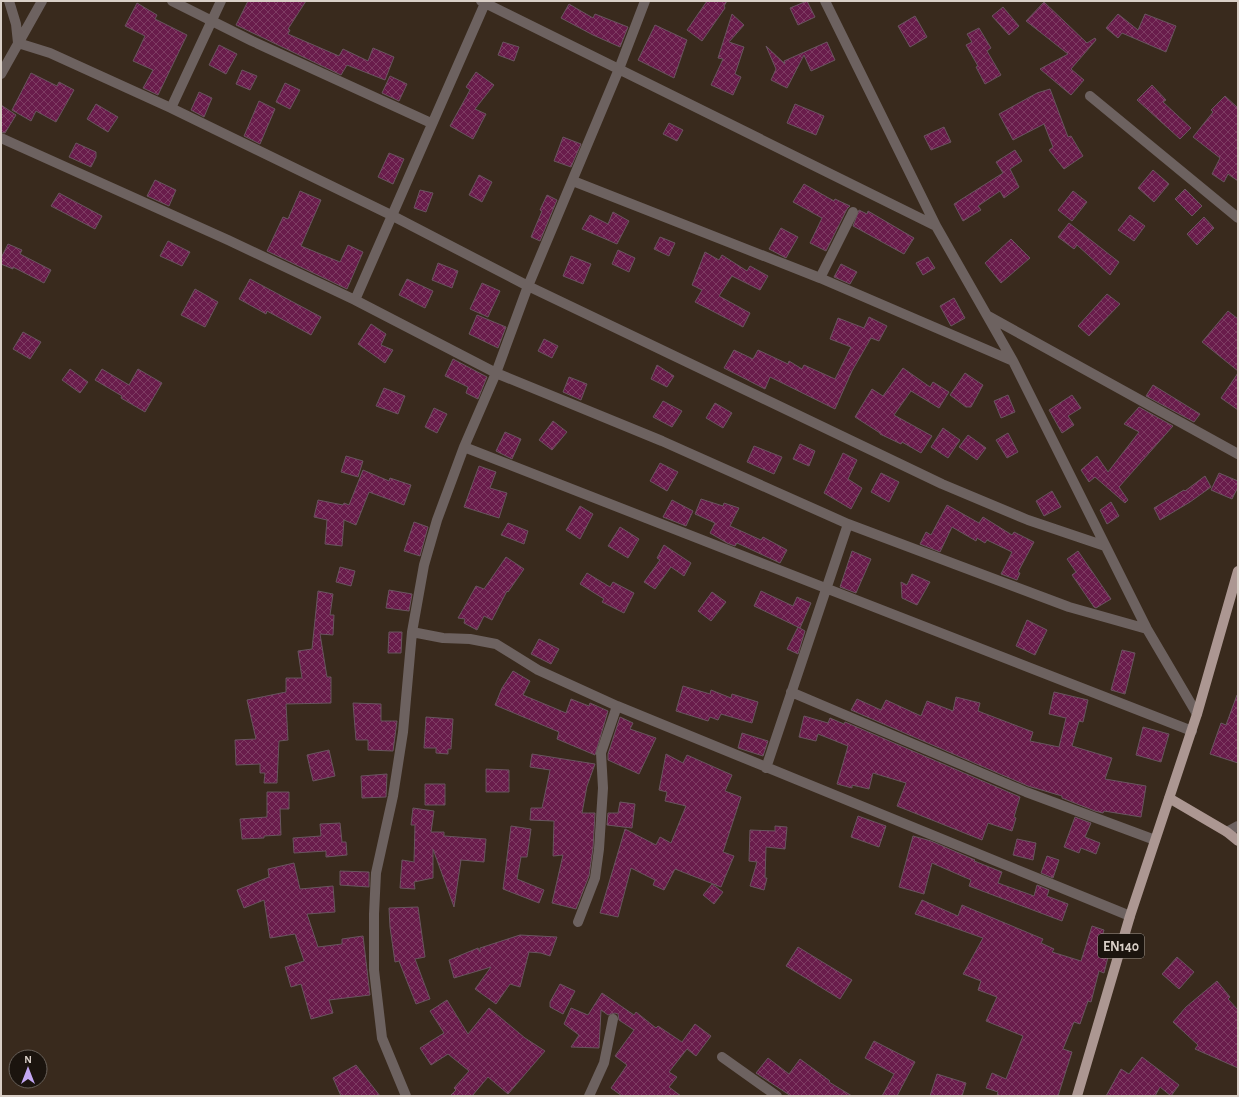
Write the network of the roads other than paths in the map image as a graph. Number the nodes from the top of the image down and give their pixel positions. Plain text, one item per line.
1 (9, 1) edge
2 (42, 1) edge
3 (172, 1) edge
4 (221, 1) edge
5 (645, 1) edge
6 (825, 1) edge
7 (484, 2) edge
8 (212, 20) junction
9 (18, 43) junction
10 (620, 69) junction
11 (1, 74) edge
12 (1090, 96) dead end
13 (171, 108) junction
14 (431, 123) junction
15 (1, 138) edge
16 (573, 181) junction
17 (852, 212) dead end
18 (391, 215) junction
19 (1238, 218) edge
20 (936, 226) junction
21 (820, 278) junction
22 (528, 286) junction
23 (355, 300) junction
24 (988, 316) junction
25 (1013, 362) junction
26 (496, 374) junction
27 (464, 447) junction
28 (1238, 454) edge
29 (848, 524) junction
30 (1105, 546) junction
31 (1238, 571) edge
32 (825, 589) junction
33 (1147, 629) junction
34 (412, 632) junction
35 (791, 692) junction
36 (617, 706) junction
37 (1197, 714) junction
38 (1192, 731) junction
39 (766, 768) junction
40 (1169, 798) junction
41 (1238, 826) edge
42 (1227, 832) junction
43 (1155, 840) junction
44 (1238, 841) edge
45 (1130, 916) junction
46 (578, 922) dead end
47 (613, 1019) dead end
48 (722, 1057) dead end
49 (406, 1096) edge
50 (589, 1096) edge
51 (777, 1096) edge
52 (1077, 1096) edge

1 - 9 street
2 - 9 street
3 - 8 street
4 - 8 street
5 - 10 street
6 - 20 street
7 - 10 street
7 - 14 street
8 - 13 street
8 - 14 street
9 - 11 street
9 - 13 street
10 - 16 street
10 - 20 street
12 - 19 street
13 - 18 street
14 - 18 street
15 - 23 street
16 - 21 street
16 - 22 street
17 - 21 street
18 - 22 street
18 - 23 street
20 - 24 street
21 - 25 street
22 - 26 street
22 - 30 street
23 - 26 street
24 - 25 street
24 - 28 street
25 - 30 street
26 - 27 street
26 - 29 street
27 - 32 street
27 - 34 street
29 - 32 street
29 - 33 street
30 - 33 street
31 - 37 main road, EN140
32 - 35 street
32 - 38 street
33 - 37 street
34 - 36 street
34 - 49 street
35 - 39 street
35 - 43 street
36 - 39 street
36 - 46 street
37 - 38 main road, EN140
38 - 40 main road, EN140
39 - 45 street
40 - 42 main road
40 - 43 main road, EN140
41 - 42 street
42 - 44 main road
43 - 45 main road, EN140
45 - 52 main road, EN140
47 - 50 street
48 - 51 street

